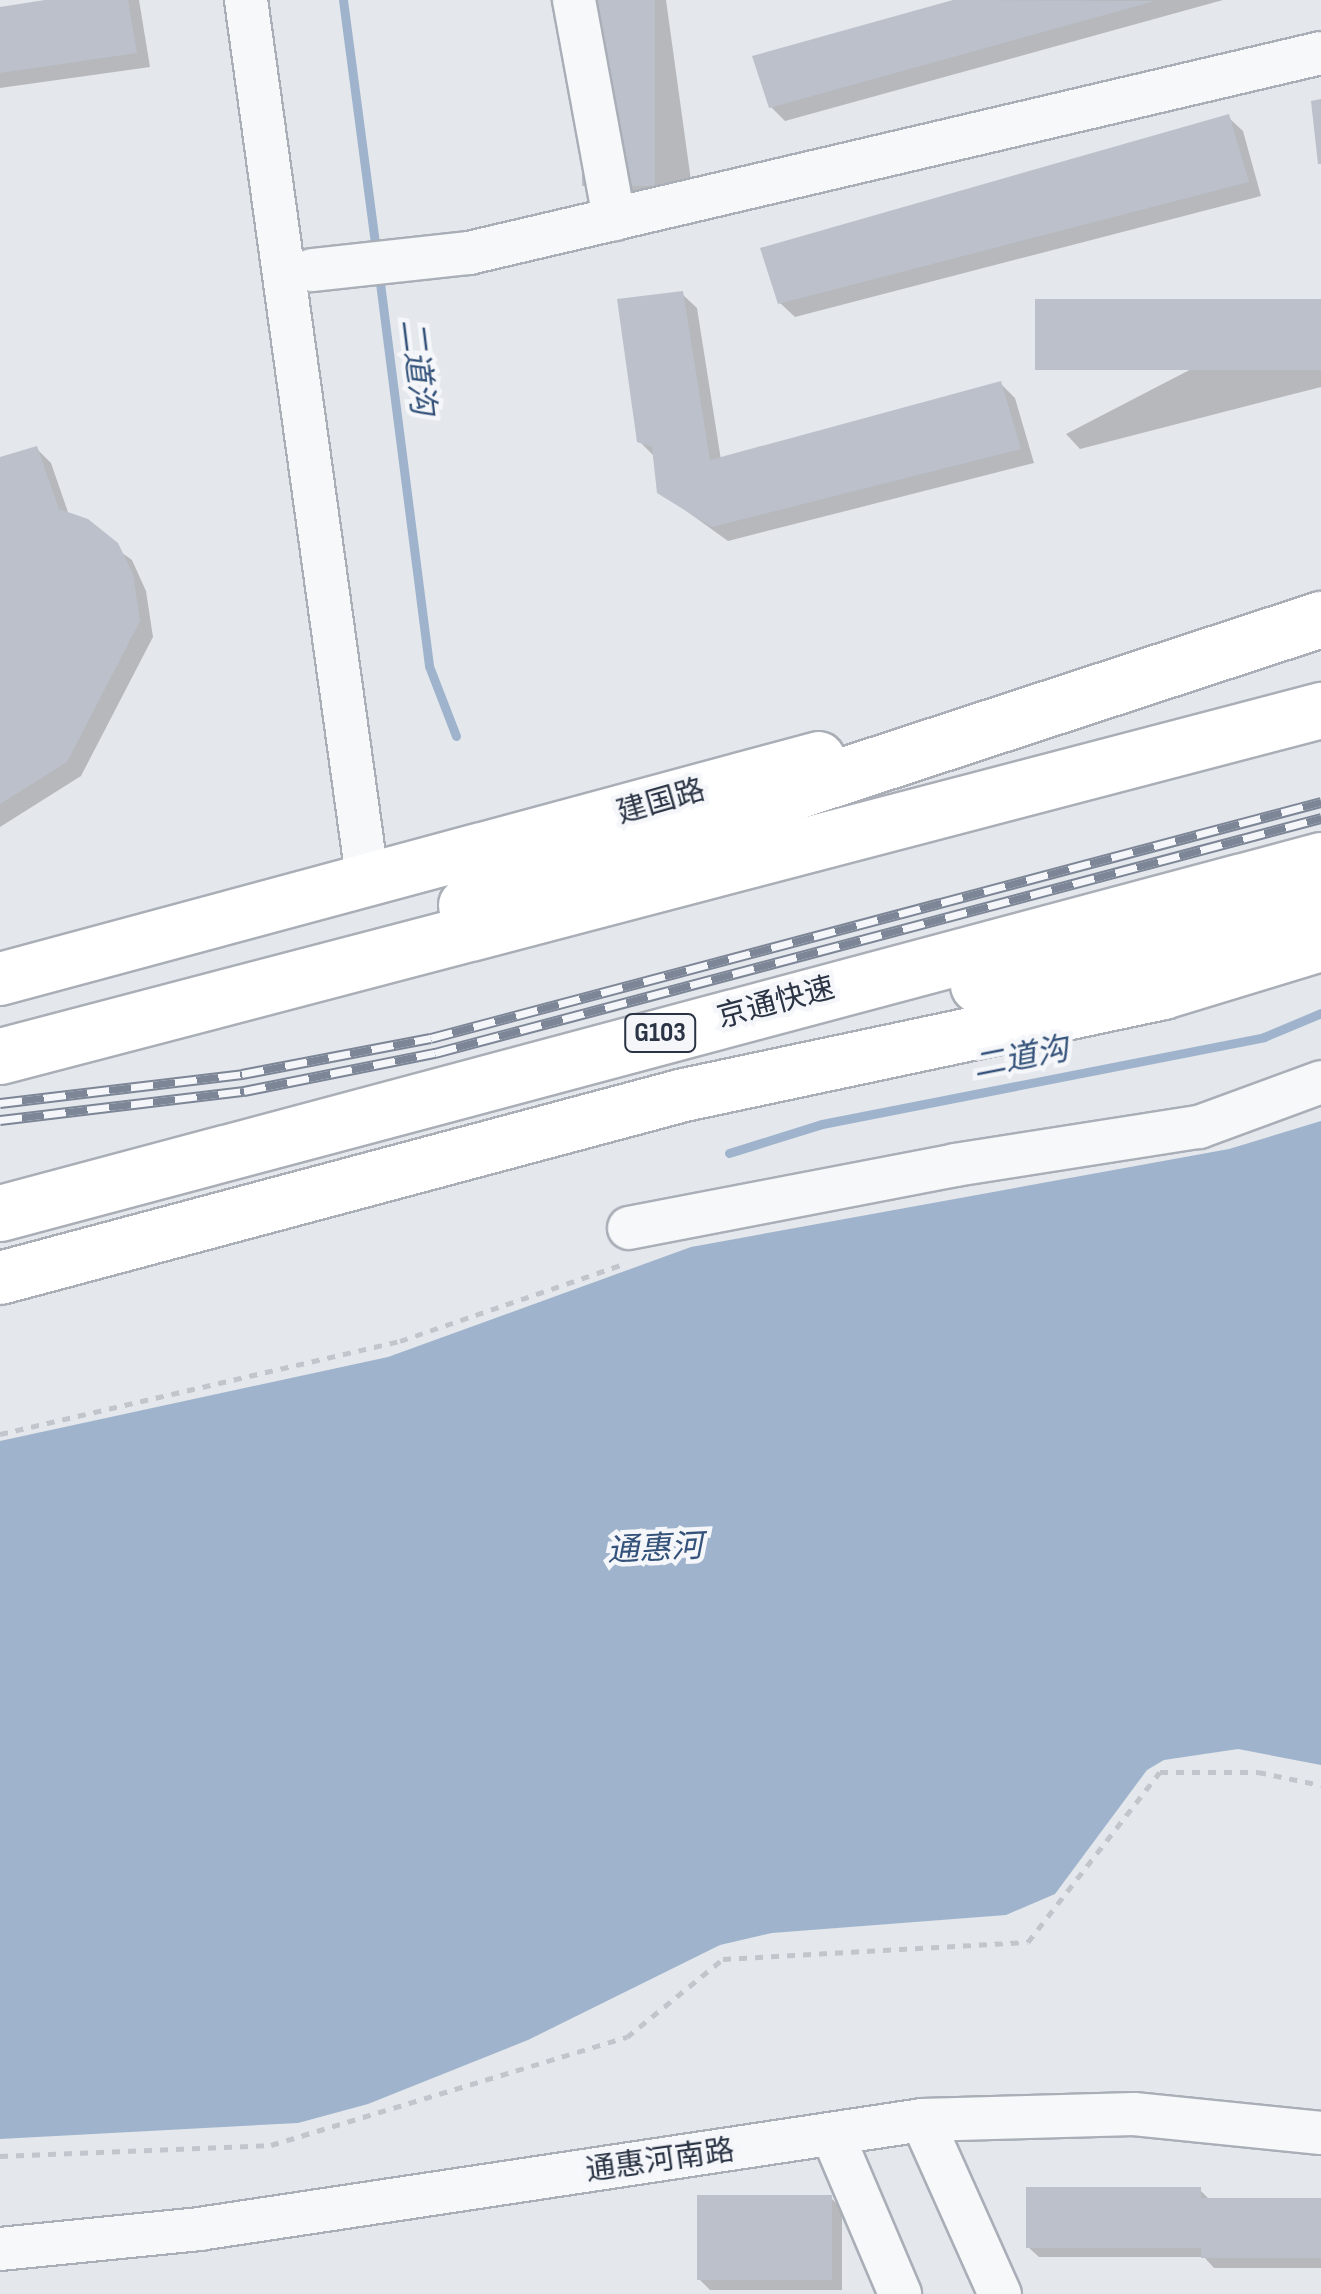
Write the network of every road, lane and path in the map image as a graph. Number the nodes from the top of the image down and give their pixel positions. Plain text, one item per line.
1 (246, 0) edge
2 (276, 0) edge
3 (574, 0) edge
4 (1321, 53) edge
5 (614, 219) junction
6 (333, 269) junction
7 (1321, 619) edge
8 (1321, 710) edge
9 (1321, 860) edge
10 (381, 880) junction
11 (1321, 912) edge
12 (1321, 946) edge
13 (0, 979) edge
14 (266, 986) junction
15 (683, 1027) junction
16 (0, 1056) edge
17 (1321, 1082) edge
18 (0, 1213) edge
19 (646, 1225) joint
20 (0, 1278) edge
21 (0, 1434) edge
22 (1321, 1785) edge
23 (922, 2120) junction
24 (1321, 2133) edge
25 (833, 2136) junction
26 (0, 2156) edge
27 (0, 2249) edge
28 (900, 2294) edge
29 (1000, 2294) edge

1 - 10 street
2 - 6 street
3 - 5 street
4 - 5 street
5 - 6 street
6 - 10 street
7 - 10 main road, 建国路
7 - 14 highway
8 - 14 highway
9 - 15 highway, 京通快速 / G103
10 - 13 main road, 建国路
11 - 15 highway
12 - 20 main road
14 - 16 highway
15 - 18 highway, 京通快速 / G103
17 - 19 street
19 - 21 path
22 - 26 path
23 - 24 street, 通惠河南路
23 - 25 street, 通惠河南路
23 - 29 street
25 - 27 street, 通惠河南路
25 - 28 street

